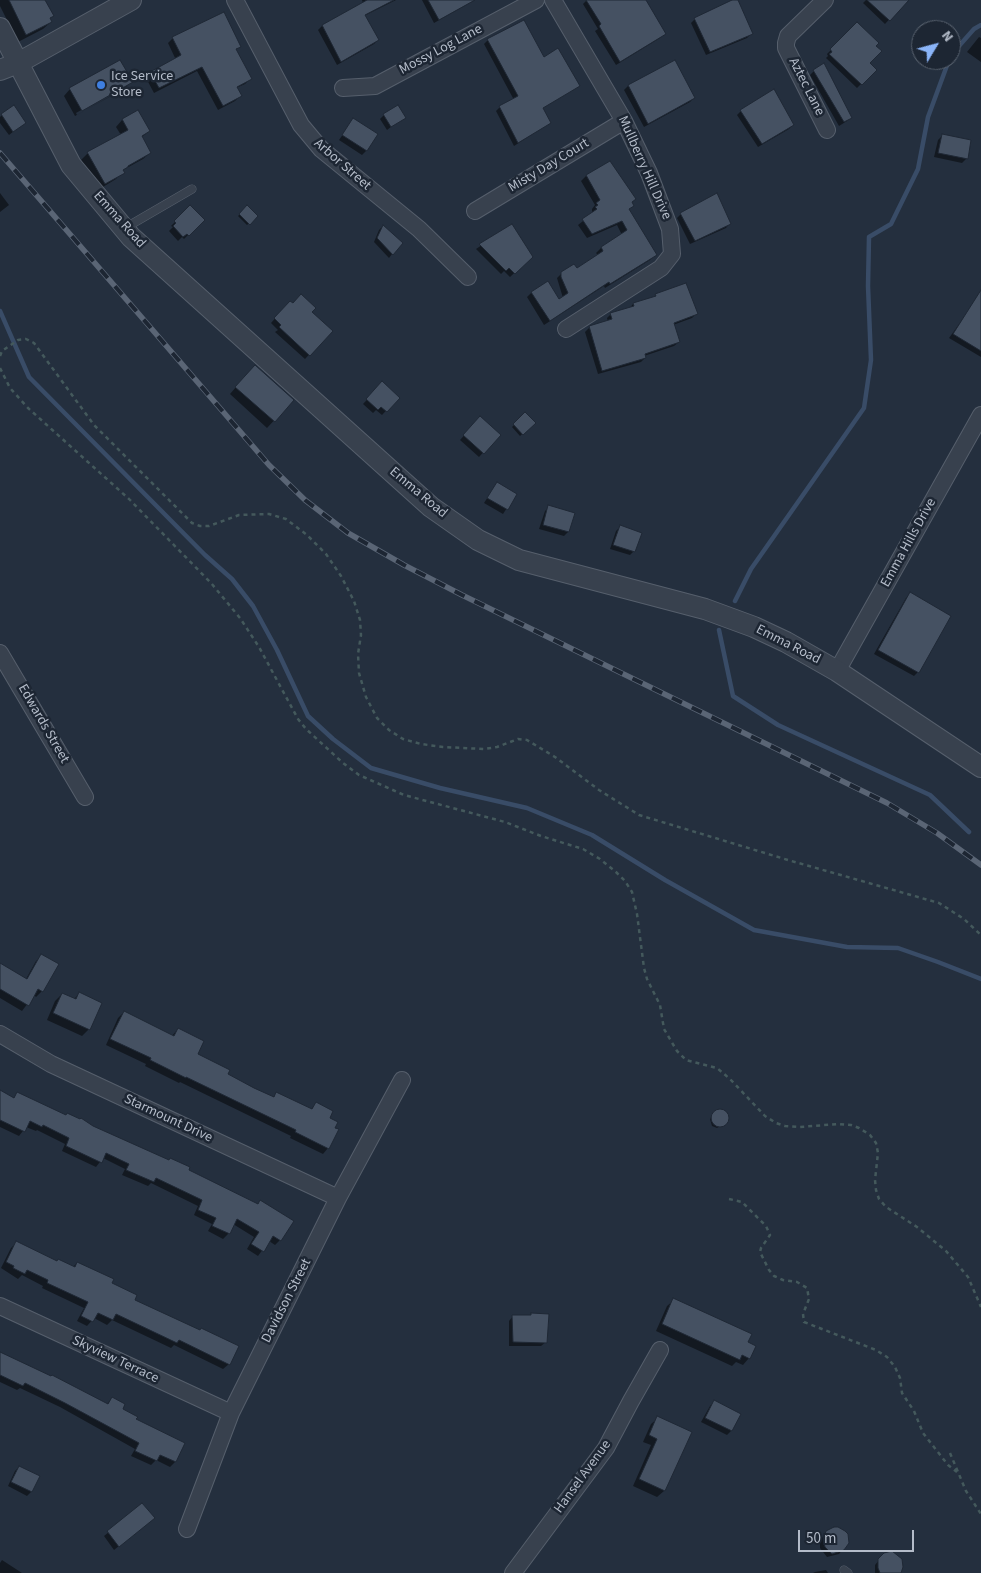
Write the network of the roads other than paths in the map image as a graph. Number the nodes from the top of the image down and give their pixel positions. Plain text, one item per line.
1 (130, 0) edge
2 (235, 0) edge
3 (536, 0) edge
4 (553, 0) edge
5 (825, 0) edge
6 (0, 28) edge
7 (9, 67) edge
8 (343, 88) dead end
9 (624, 121) junction
10 (827, 130) dead end
11 (192, 188) dead end
12 (475, 211) dead end
13 (124, 229) junction
14 (468, 277) dead end
15 (566, 329) dead end
16 (981, 415) edge
17 (0, 653) edge
18 (836, 671) junction
19 (981, 767) edge
20 (85, 796) dead end
21 (0, 1034) edge
22 (402, 1080) dead end
23 (338, 1198) junction
24 (0, 1306) edge
25 (660, 1350) dead end
26 (231, 1413) junction
27 (187, 1528) dead end
28 (513, 1573) edge

1 - 7 street
2 - 14 street, Arbor Street
3 - 8 street, Mossy Log Lane
4 - 9 street, Mullberry Hill Drive
5 - 10 street, Aztec Lane
6 - 7 street, Emma Road
7 - 13 street, Emma Road
9 - 12 street, Misty Day Court
9 - 15 street, Mullberry Hill Drive
11 - 13 lane
13 - 18 street, Emma Road
16 - 18 street, Emma Hills Drive
17 - 20 street, Edwards Street
18 - 19 street, Emma Road
21 - 23 street, Starmount Drive
22 - 23 street, Davidson Street
23 - 26 street, Davidson Street
24 - 26 street, Skyview Terrace
25 - 28 street, Hansel Avenue
26 - 27 street, Davidson Street

